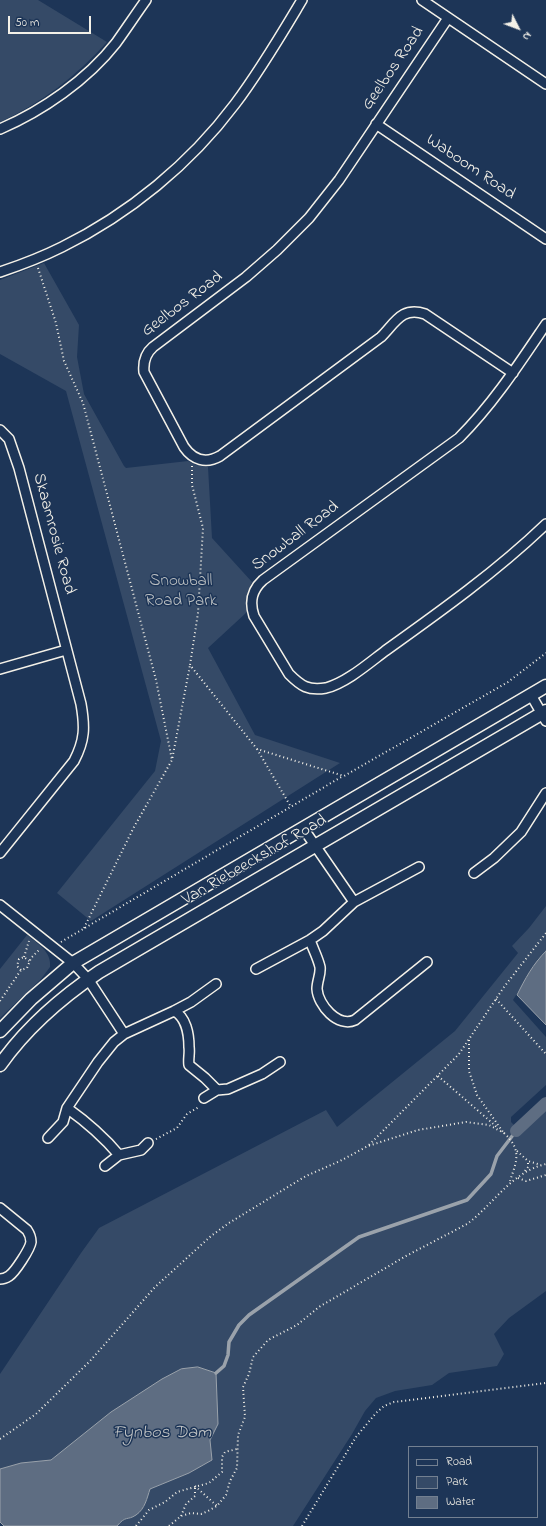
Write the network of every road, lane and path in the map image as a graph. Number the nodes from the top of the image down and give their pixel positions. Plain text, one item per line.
1 (146, 0) edge
2 (302, 0) edge
3 (422, 0) edge
4 (448, 18) junction
5 (546, 84) edge
6 (376, 124) junction
7 (0, 129) edge
8 (546, 239) edge
9 (36, 259) junction
10 (0, 272) edge
11 (546, 324) edge
12 (513, 373) junction
13 (0, 430) edge
14 (192, 456) junction
15 (546, 524) edge
16 (66, 650) junction
17 (546, 654) edge
18 (190, 665) junction
19 (0, 669) edge
20 (546, 686) edge
21 (531, 695) junction
22 (545, 715) edge
23 (256, 749) junction
24 (172, 760) junction
25 (344, 776) junction
26 (546, 793) edge
27 (291, 807) junction
28 (303, 828) junction
29 (315, 846) junction
30 (0, 853) edge
31 (419, 867) dead end
32 (474, 874) dead end
33 (354, 902) junction
34 (0, 905) edge
35 (84, 929) junction
36 (33, 931) junction
37 (546, 933) edge
38 (310, 940) junction
39 (48, 943) junction
40 (24, 957) junction
41 (427, 962) dead end
42 (29, 963) junction
43 (73, 963) junction
44 (256, 969) dead end
45 (21, 970) junction
46 (88, 979) junction
47 (216, 984) dead end
48 (496, 999) junction
49 (0, 1001) edge
50 (174, 1011) junction
51 (0, 1032) edge
52 (124, 1034) junction
53 (469, 1040) junction
54 (546, 1054) edge
55 (280, 1062) dead end
56 (0, 1065) edge
57 (438, 1076) junction
58 (217, 1090) junction
59 (204, 1098) joint
60 (67, 1108) junction
61 (504, 1133) junction
62 (48, 1138) dead end
63 (148, 1144) joint
64 (368, 1146) junction
65 (517, 1151) junction
66 (119, 1155) junction
67 (528, 1161) junction
68 (546, 1164) edge
69 (542, 1165) junction
70 (105, 1166) dead end
71 (524, 1172) junction
72 (546, 1175) edge
73 (518, 1178) junction
74 (510, 1182) junction
75 (0, 1208) edge
76 (0, 1280) edge
77 (546, 1383) edge
78 (0, 1439) edge
79 (237, 1449) junction
80 (195, 1486) junction
81 (217, 1506) junction
82 (181, 1516) junction
83 (136, 1526) edge
84 (169, 1526) edge
85 (302, 1526) edge

1 - 7 street
2 - 9 street
3 - 4 street
4 - 5 street
4 - 6 street, Geelbos Road
6 - 8 street, Waboom Road
6 - 14 street, Geelbos Road
9 - 10 street
9 - 24 path
11 - 12 street, Snowball Road
12 - 14 street
12 - 15 street, Snowball Road
13 - 16 street, Skaamrosie Road
14 - 18 path
16 - 19 street
16 - 30 street, Skaamrosie Road
17 - 25 path
18 - 23 path
18 - 24 path
20 - 21 street, Van Riebeeckshof Road
21 - 22 street
21 - 28 street, Van Riebeeckshof Road
22 - 29 street, Van Riebeeckshof Road
23 - 25 path
23 - 27 path
24 - 35 path
25 - 27 path
26 - 32 street
27 - 35 path
28 - 29 street
28 - 43 street, Van Riebeeckshof Road
29 - 33 street
29 - 46 street, Van Riebeeckshof Road
31 - 33 street
33 - 38 street
34 - 36 street
35 - 39 path
36 - 39 street
36 - 40 path
37 - 48 path
38 - 41 street
38 - 44 street
39 - 42 path
39 - 43 street
40 - 42 path
40 - 45 path
42 - 45 path
43 - 46 street
43 - 51 street, Van Riebeeckshof Road
45 - 49 path
46 - 52 street
46 - 56 street, Van Riebeeckshof Road
47 - 50 street
48 - 53 path
48 - 54 path
50 - 52 street
50 - 58 street
52 - 60 street
53 - 57 path
53 - 61 path
55 - 58 street
57 - 61 path
57 - 64 path
58 - 59 street
59 - 63 path
60 - 62 street
60 - 66 street
61 - 64 path
61 - 65 path
63 - 66 street
64 - 78 path
65 - 67 path
65 - 74 path
66 - 70 street
67 - 69 path
67 - 71 path
68 - 69 path
69 - 71 path
71 - 73 path
72 - 73 path
73 - 74 path
74 - 79 path
75 - 76 street
77 - 85 path
79 - 80 path
79 - 81 path
80 - 81 path
80 - 82 path
80 - 83 path
81 - 82 path
82 - 84 path

